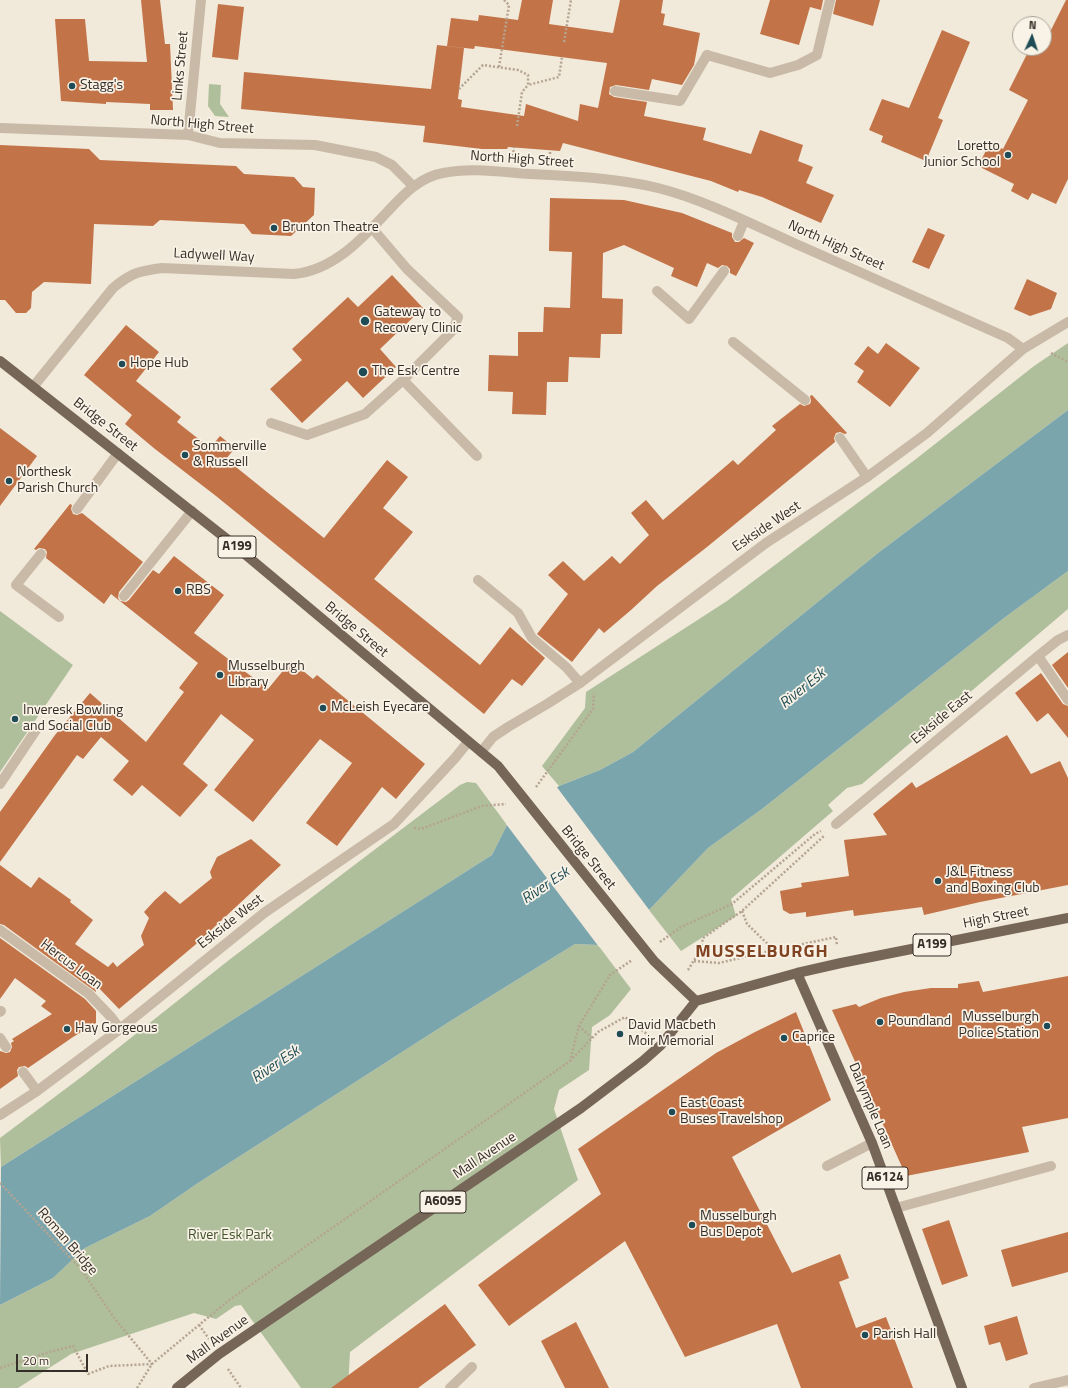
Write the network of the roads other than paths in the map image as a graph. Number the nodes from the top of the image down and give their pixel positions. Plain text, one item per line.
1 (200, 0) edge
2 (830, 0) edge
3 (615, 91) dead end
4 (0, 128) edge
5 (188, 135) junction
6 (413, 186) junction
7 (744, 221) junction
8 (372, 228) junction
9 (738, 236) dead end
10 (724, 271) dead end
11 (656, 291) dead end
12 (1068, 322) edge
13 (733, 342) dead end
14 (1023, 349) junction
15 (0, 361) edge
16 (404, 380) junction
17 (33, 387) junction
18 (805, 400) dead end
19 (271, 423) dead end
20 (840, 438) dead end
21 (118, 453) junction
22 (477, 456) dead end
23 (867, 477) junction
24 (77, 509) dead end
25 (192, 511) junction
26 (41, 554) dead end
27 (478, 580) dead end
28 (124, 596) dead end
29 (59, 617) dead end
30 (1068, 635) edge
31 (1038, 656) junction
32 (580, 683) junction
33 (1068, 700) edge
34 (36, 730) dead end
35 (468, 742) junction
36 (481, 752) junction
37 (0, 784) edge
38 (836, 824) road end
39 (1068, 918) edge
40 (0, 930) edge
41 (797, 973) junction
42 (696, 1001) junction
43 (120, 1029) junction
44 (0, 1038) edge
45 (6, 1047) dead end
46 (23, 1072) dead end
47 (37, 1091) junction
48 (0, 1114) edge
49 (872, 1143) junction
50 (827, 1166) dead end
51 (1051, 1166) dead end
52 (896, 1208) junction
53 (472, 1367) dead end
54 (1068, 1380) edge
55 (178, 1388) edge
56 (450, 1388) edge
57 (962, 1388) edge
58 (1034, 1388) edge

1 - 5 street, Links Street
2 - 3 street
4 - 5 street, North High Street
5 - 6 street, North High Street
6 - 7 street, North High Street
6 - 8 street, Ladywell Way
7 - 9 street
7 - 14 street, North High Street
8 - 16 street
8 - 17 street, Ladywell Way
10 - 11 street
12 - 14 street, Eskside West
13 - 18 street
14 - 23 street, Eskside West
15 - 17 main road, Bridge Street / A199
16 - 19 street
16 - 22 street
17 - 21 main road, Bridge Street / A199
20 - 23 street
21 - 24 street
21 - 25 main road, Bridge Street / A199
23 - 32 street, Eskside West
25 - 28 street
25 - 35 main road, Bridge Street / A199
26 - 29 street
27 - 32 street
30 - 31 street, Eskside East
31 - 33 street
31 - 38 street, Eskside East
32 - 36 street, Eskside West
34 - 37 street
35 - 36 main road, Bridge Street / A199
35 - 43 street, Eskside West
36 - 42 main road, Bridge Street / A199
39 - 41 main road, High Street / A199
40 - 43 street, Hercus Loan
41 - 42 main road, High Street / A199
41 - 49 main road, Dalrymple Loan / A6124
42 - 55 main road, Mall Avenue / A6095
43 - 47 street, Eskside West
44 - 45 street
46 - 47 street
47 - 48 street, Eskside West
49 - 50 street
49 - 52 main road, Dalrymple Loan / A6124
51 - 52 street
52 - 57 main road, Dalrymple Loan / A6124
53 - 56 street
54 - 58 street

